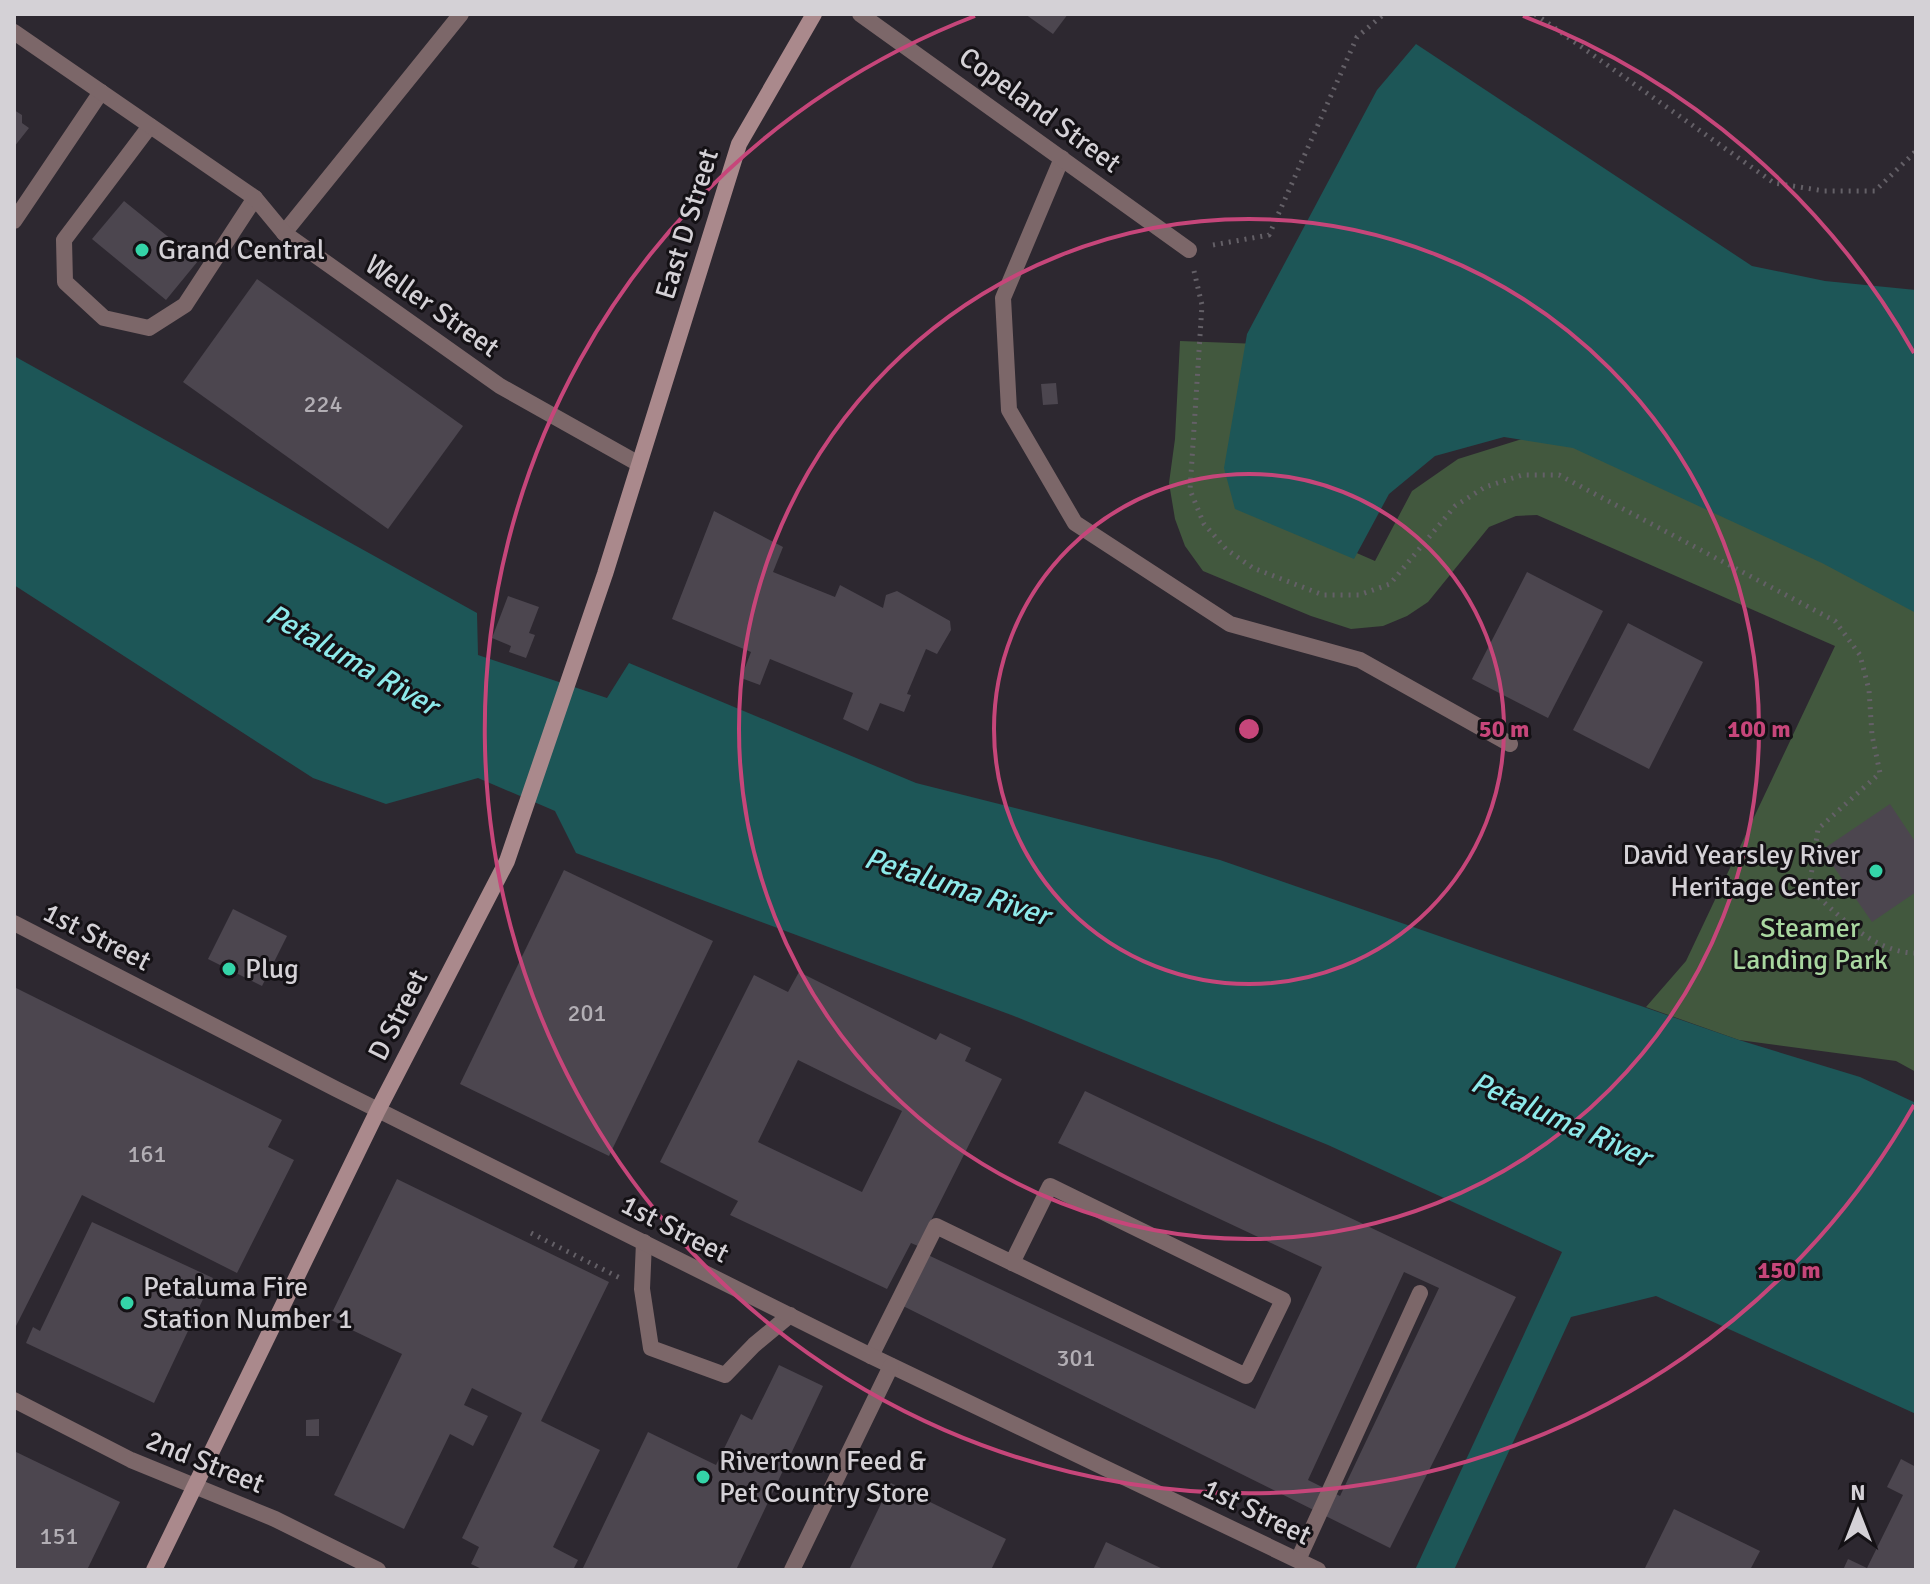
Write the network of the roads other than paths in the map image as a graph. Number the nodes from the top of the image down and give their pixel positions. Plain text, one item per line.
1 (461, 14) edge
2 (814, 14) edge
3 (860, 14) edge
4 (14, 32) edge
5 (101, 92) junction
6 (150, 126) junction
7 (1062, 158) junction
8 (255, 198) junction
9 (14, 221) edge
10 (284, 233) junction
11 (1189, 250) road end
12 (639, 464) junction
13 (1510, 744) dead end
14 (14, 923) edge
15 (378, 1110) junction
16 (644, 1242) junction
17 (1012, 1263) junction
18 (1420, 1293) dead end
19 (790, 1315) junction
20 (871, 1356) junction
21 (891, 1366) junction
22 (14, 1400) edge
23 (196, 1485) junction
24 (1298, 1560) junction
25 (154, 1570) edge
26 (378, 1570) edge
27 (792, 1570) edge
28 (1318, 1570) edge

1 - 10 street
2 - 12 street, East D Street
3 - 7 street, Copeland Street
4 - 5 street, Weller Street
5 - 6 street, Weller Street
5 - 9 street
6 - 8 street, Weller Street
6 - 8 street
7 - 11 street, Copeland Street
7 - 13 street
8 - 10 street, Weller Street
10 - 12 street, Weller Street
12 - 15 street, D Street
14 - 15 street, 1st Street
15 - 16 street, 1st Street
15 - 23 street, D Street
16 - 19 street, 1st Street
16 - 19 street
17 - 17 street
17 - 20 street
18 - 24 street
19 - 20 street, 1st Street
20 - 21 street, 1st Street
21 - 24 street, 1st Street
21 - 27 street
22 - 23 street, 2nd Street
23 - 25 street, D Street
23 - 26 street, 2nd Street
24 - 28 street, 1st Street

